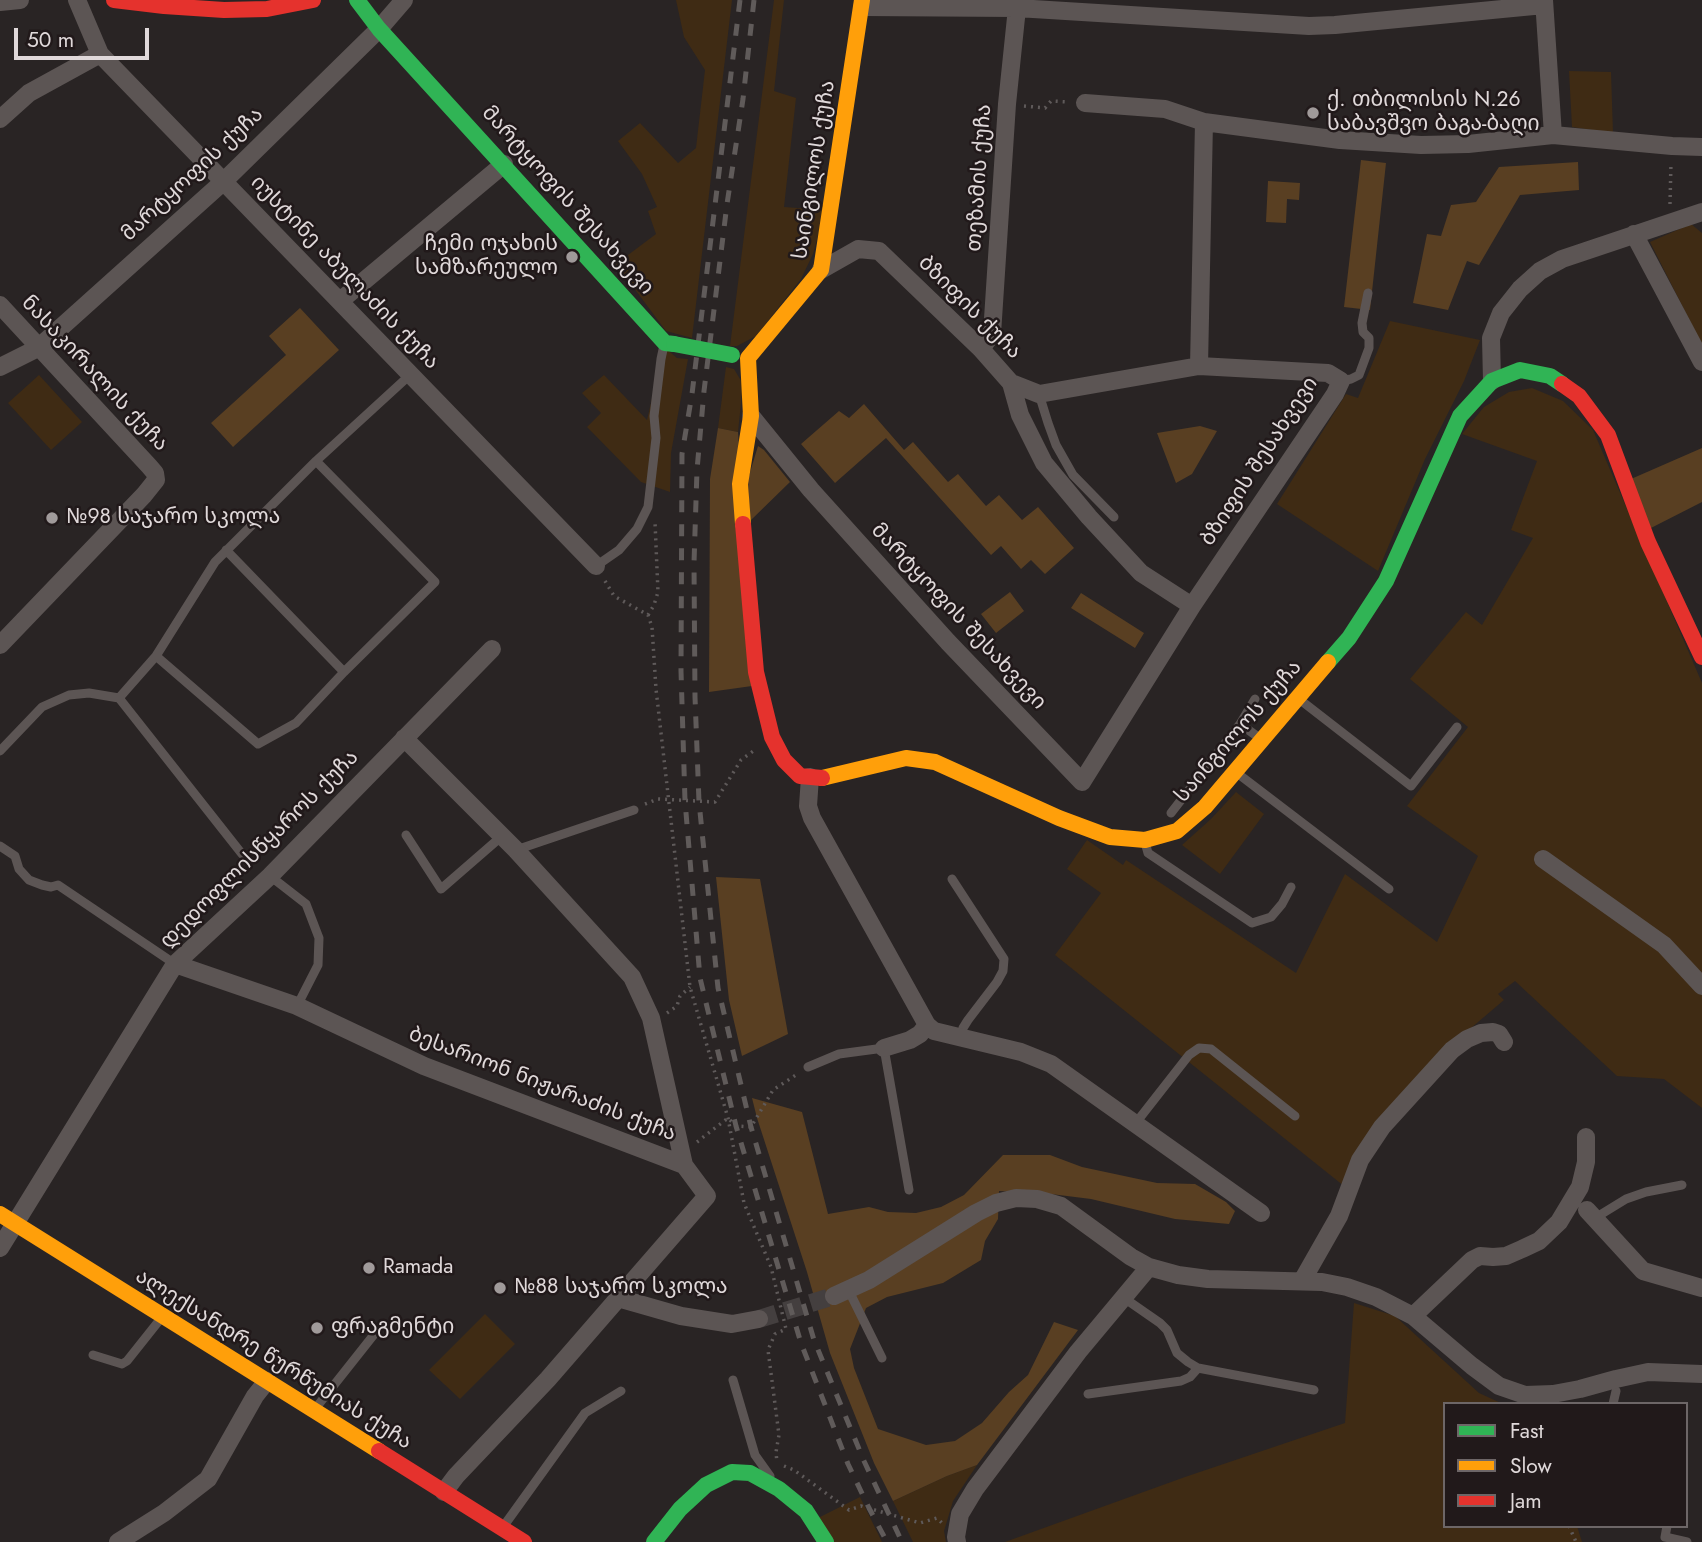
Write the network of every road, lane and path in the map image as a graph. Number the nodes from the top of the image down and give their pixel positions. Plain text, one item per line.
1 (20, 0) edge
2 (77, 0) edge
3 (114, 0) edge
4 (313, 0) edge
5 (357, 0) edge
6 (404, 0) edge
7 (0, 2) edge
8 (1544, 2) edge
9 (862, 4) edge
10 (1017, 8) junction
11 (379, 29) junction
12 (100, 54) junction
13 (1085, 103) joint
14 (1007, 104) junction
15 (0, 119) edge
16 (1205, 122) junction
17 (1553, 135) junction
18 (1672, 146) junction
19 (1702, 147) edge
20 (503, 164) junction
21 (224, 181) junction
22 (1702, 212) edge
23 (1669, 222) junction
24 (1634, 234) junction
25 (821, 270) junction
26 (1368, 293) dead end
27 (340, 301) junction
28 (0, 305) edge
29 (669, 344) junction
30 (38, 348) junction
31 (981, 349) junction
32 (740, 356) junction
33 (1702, 362) edge
34 (1199, 366) junction
35 (0, 367) edge
36 (411, 374) junction
37 (1341, 381) junction
38 (1492, 381) junction
39 (1011, 383) junction
40 (1039, 394) junction
41 (751, 416) junction
42 (316, 461) junction
43 (648, 507) junction
44 (1114, 517) dead end
45 (226, 550) junction
46 (597, 566) junction
47 (1192, 606) junction
48 (648, 615) junction
49 (1698, 638) edge
50 (0, 645) edge
51 (492, 649) dead end
52 (156, 656) junction
53 (1702, 657) edge
54 (344, 672) junction
55 (119, 698) junction
56 (1298, 698) junction
57 (1255, 699) dead end
58 (1240, 724) junction
59 (1457, 727) dead end
60 (772, 737) junction
61 (404, 738) junction
62 (1262, 740) junction
63 (0, 751) edge
64 (1236, 771) junction
65 (810, 777) junction
66 (1082, 782) joint
67 (670, 799) junction
68 (634, 810) joint
69 (1171, 813) dead end
70 (406, 835) dead end
71 (502, 836) junction
72 (1144, 840) junction
73 (0, 846) edge
74 (516, 850) junction
75 (242, 854) dead end
76 (1543, 859) dead end
77 (270, 876) junction
78 (951, 879) dead end
79 (1292, 887) dead end
80 (1389, 889) dead end
81 (175, 964) junction
82 (1702, 986) edge
83 (690, 987) junction
84 (297, 1006) junction
85 (651, 1018) junction
86 (927, 1026) junction
87 (961, 1037) junction
88 (1504, 1042) dead end
89 (884, 1048) junction
90 (808, 1067) joint
91 (1295, 1116) dead end
92 (727, 1118) junction
93 (1135, 1124) junction
94 (1586, 1137) dead end
95 (684, 1165) junction
96 (1682, 1185) dead end
97 (909, 1190) dead end
98 (1261, 1213) dead end
99 (1591, 1214) joint
100 (8, 1219) edge
101 (0, 1248) edge
102 (1149, 1267) junction
103 (1302, 1281) junction
104 (1702, 1289) edge
105 (841, 1293) joint
106 (618, 1298) junction
107 (1124, 1298) junction
108 (163, 1316) junction
109 (1413, 1316) junction
110 (759, 1319) tunnel mouth
111 (376, 1332) dead end
112 (93, 1355) dead end
113 (881, 1358) dead end
114 (1198, 1368) junction
115 (1702, 1374) edge
116 (733, 1380) dead end
117 (267, 1381) junction
118 (1314, 1390) dead end
119 (621, 1391) dead end
120 (1616, 1391) dead end
121 (1088, 1394) dead end
122 (1557, 1399) edge
123 (1613, 1402) edge
124 (314, 1410) junction
125 (777, 1463) dead end
126 (779, 1489) junction
127 (444, 1492) junction
128 (502, 1528) junction
129 (1667, 1528) edge
130 (957, 1539) edge
131 (118, 1542) edge
132 (524, 1542) edge
133 (654, 1542) edge
134 (825, 1542) edge
135 (1687, 1542) edge

1 - 7 street
2 - 12 street, იუსტინე აბულაძის ქუჩა
3 - 4 street
5 - 11 street, მარტყოფის შესახვევი
6 - 11 street, მარტყოფის ქუჩა
8 - 10 street
8 - 17 street
9 - 10 street
9 - 25 street, საინგილოს ქუჩა
10 - 14 street, თეზამის ქუჩა
11 - 20 street, მარტყოფის შესახვევი
11 - 21 street, მარტყოფის ქუჩა
12 - 15 street
12 - 21 street, იუსტინე აბულაძის ქუჩა
13 - 14 path
13 - 16 street
14 - 31 street, თეზამის ქუჩა
16 - 17 street
16 - 34 street
17 - 18 street
18 - 19 street
18 - 23 path
20 - 27 street
20 - 29 street, მარტყოფის შესახვევი
21 - 27 street, იუსტინე აბულაძის ქუჩა
21 - 30 street, მარტყოფის ქუჩა
22 - 23 street
23 - 24 street
24 - 33 street
24 - 38 street
25 - 31 street, ბზიფის ქუჩა
25 - 32 street, საინგილოს ქუჩა
26 - 37 lane
27 - 36 street, იუსტინე აბულაძის ქუჩა
28 - 30 street, ნასაკირალის ქუჩა
29 - 32 street, bridge
29 - 43 lane
30 - 35 street, მარტყოფის ქუჩა
30 - 50 street, ნასაკირალის ქუჩა
31 - 39 street, ბზიფის ქუჩა
32 - 41 street
34 - 37 street, ბზიფის შესახვევი
34 - 40 street, ბზიფის შესახვევი
36 - 42 lane
36 - 46 street, იუსტინე აბულაძის ქუჩა
37 - 47 street, ბზიფის შესახვევი
38 - 49 street
38 - 56 street, საინგილოს ქუჩა
39 - 40 street
39 - 47 street, ბზიფის ქუჩა
40 - 44 lane
41 - 60 street
41 - 66 street, მარტყოფის შესახვევი
42 - 45 lane
42 - 54 lane
43 - 46 lane
43 - 48 path
45 - 52 lane
45 - 54 lane
46 - 48 path
47 - 66 street, ბზიფის შესახვევი
48 - 67 path
49 - 53 street
51 - 61 street, დედოფლისწყაროს ქუჩა
52 - 54 lane
52 - 55 lane
55 - 63 lane
55 - 75 lane
56 - 59 lane
56 - 62 street, საინგილოს ქუჩა
57 - 58 lane
58 - 62 lane
58 - 69 lane
60 - 65 street
60 - 67 path
61 - 71 street
61 - 77 street, დედოფლისწყაროს ქუჩა
62 - 64 street, საინგილოს ქუჩა
64 - 72 street, საინგილოს ქუჩა
64 - 80 lane
65 - 72 street, საინგილოს ქუჩა
65 - 86 street
67 - 68 path
67 - 83 path
68 - 74 lane
70 - 71 lane
71 - 74 street
72 - 79 lane
73 - 81 lane
74 - 85 street
76 - 82 street
77 - 81 street, დედოფლისწყაროს ქუჩა
77 - 84 lane
78 - 87 lane
81 - 84 street, ბესარიონ ნიჟარაძის ქუჩა
81 - 100 street, დედოფლისწყაროს ქუჩა
83 - 85 path
83 - 92 path
84 - 95 street, ბესარიონ ნიჟარაძის ქუჩა
85 - 95 street
86 - 87 street
86 - 89 street
87 - 93 street
88 - 103 street
89 - 90 lane
89 - 97 lane
90 - 92 path
91 - 93 lane
92 - 95 path
93 - 98 street
94 - 109 street
95 - 106 street, ბესარიონ ნიჟარაძის ქუჩა
96 - 99 lane
99 - 104 street
100 - 101 street, დედოფლისწყაროს ქუჩა
100 - 108 street, ალექსანდრე წურწუმიას ქუჩა
102 - 103 street
102 - 105 street
102 - 107 street
103 - 109 street
105 - 113 lane
106 - 110 street
106 - 127 street, ბესარიონ ნიჟარაძის ქუჩა
107 - 114 lane
107 - 130 street
108 - 112 lane
108 - 117 street, ალექსანდრე წურწუმიას ქუჩა
109 - 122 street
111 - 124 lane
114 - 118 lane
114 - 121 lane
115 - 122 street
116 - 126 lane
117 - 124 street, ალექსანდრე წურწუმიას ქუჩა
117 - 131 street
119 - 128 lane
120 - 123 lane
124 - 127 street, ალექსანდრე წურწუმიას ქუჩა
125 - 130 path
126 - 133 street
126 - 134 street
127 - 128 street, ალექსანდრე წურწუმიას ქუჩა
128 - 132 street, ალექსანდრე წურწუმიას ქუჩა
129 - 135 lane

